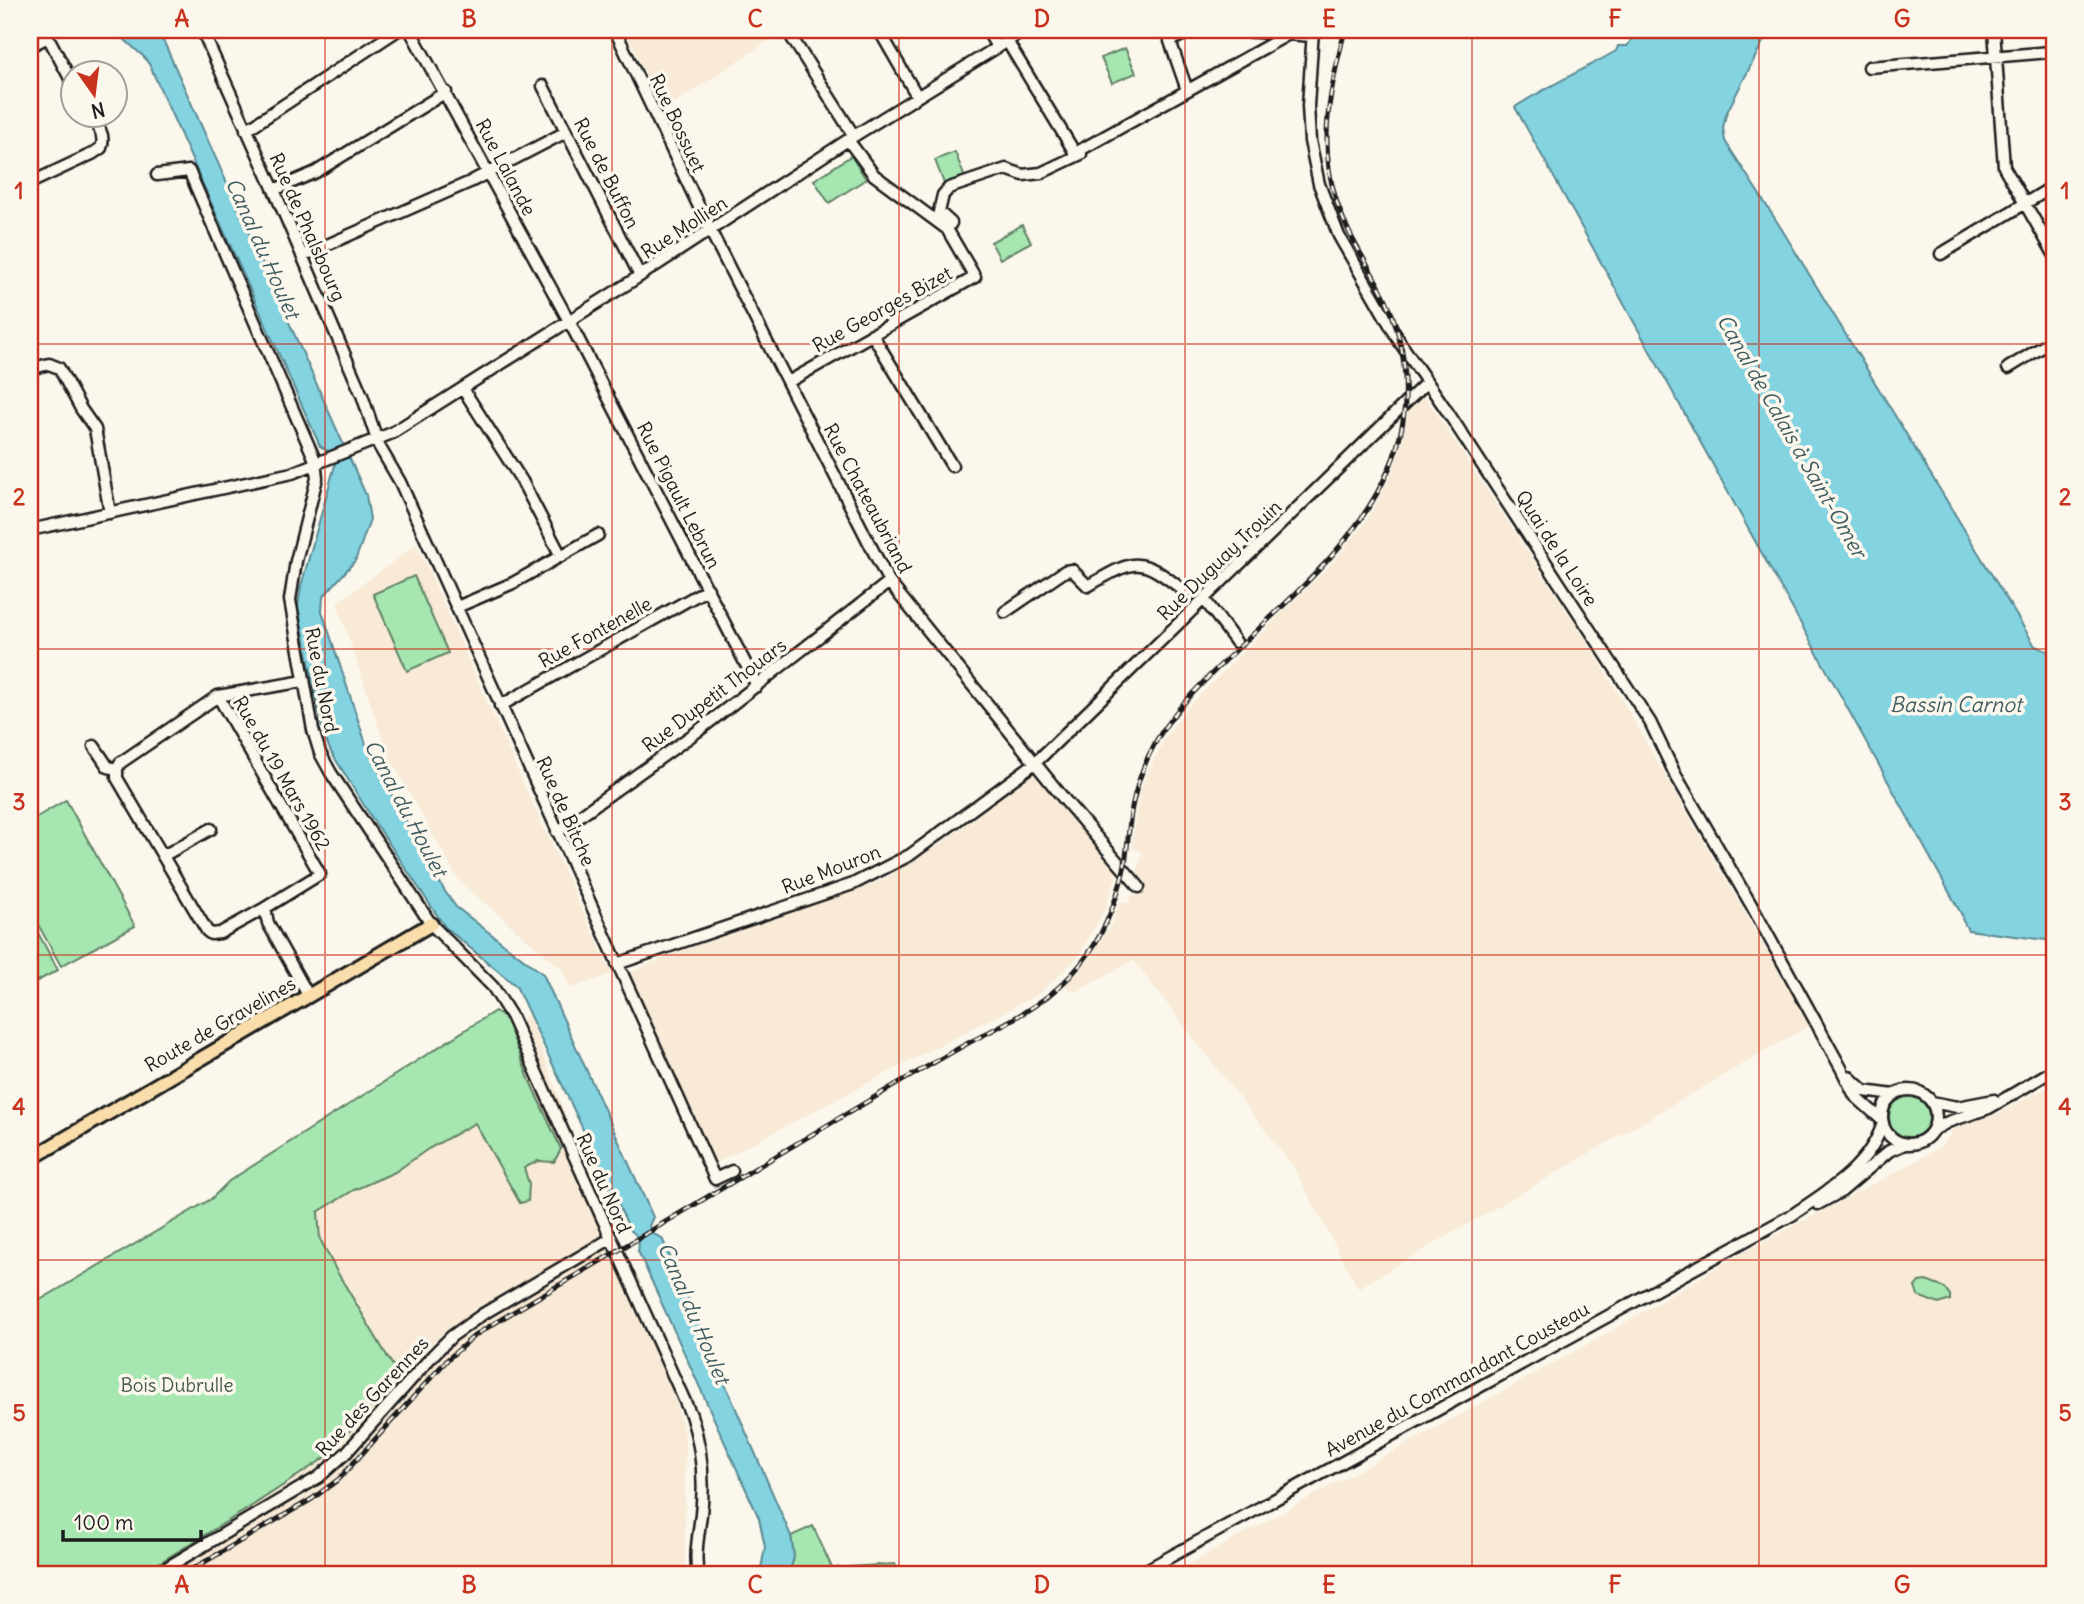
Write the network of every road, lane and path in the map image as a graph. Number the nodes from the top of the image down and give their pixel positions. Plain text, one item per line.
1 (202, 30) edge
2 (398, 30) edge
3 (410, 30) edge
4 (615, 30) edge
5 (787, 30) edge
6 (879, 30) edge
7 (987, 30) edge
8 (1025, 30) edge
9 (1193, 30) edge
10 (1230, 30) edge
11 (1994, 30) edge
12 (46, 33) edge
13 (1313, 33) edge
14 (1287, 35) junction
15 (1007, 41) junction
16 (30, 46) edge
17 (997, 47) junction
18 (2053, 53) edge
19 (1996, 57) junction
20 (60, 60) edge
21 (1869, 67) dead end
22 (543, 86) dead end
23 (1187, 90) junction
24 (446, 92) junction
25 (916, 96) junction
26 (100, 130) edge
27 (246, 130) junction
28 (566, 132) junction
29 (851, 138) junction
30 (1078, 151) junction
31 (490, 173) junction
32 (157, 174) dead end
33 (30, 183) edge
34 (2054, 186) edge
35 (274, 190) junction
36 (2024, 204) junction
37 (947, 229) junction
38 (710, 230) junction
39 (1941, 254) dead end
40 (2054, 254) edge
41 (302, 256) junction
42 (640, 276) junction
43 (569, 321) junction
44 (872, 334) junction
45 (2054, 340) edge
46 (2008, 368) dead end
47 (30, 369) edge
48 (788, 382) junction
49 (1426, 383) junction
50 (463, 389) junction
51 (377, 441) junction
52 (317, 465) junction
53 (953, 466) dead end
54 (110, 513) junction
55 (30, 530) edge
56 (598, 535) dead end
57 (561, 556) junction
58 (890, 582) junction
59 (708, 589) junction
60 (1195, 590) dead end
61 (1204, 599) junction
62 (457, 607) junction
63 (1005, 612) dead end
64 (1236, 642) dead end
65 (304, 681) junction
66 (757, 686) junction
67 (218, 696) junction
68 (500, 706) junction
69 (94, 746) dead end
70 (1035, 763) junction
71 (117, 769) junction
72 (211, 829) dead end
73 (557, 832) junction
74 (163, 856) junction
75 (1139, 887) dead end
76 (265, 908) junction
77 (431, 924) junction
78 (617, 964) junction
79 (308, 995) junction
80 (1841, 1068) junction
81 (2054, 1070) edge
82 (1894, 1095) junction
83 (2008, 1096) junction
84 (1932, 1102) junction
85 (1882, 1122) junction
86 (1933, 1130) junction
87 (1905, 1144) junction
88 (30, 1158) edge
89 (732, 1171) dead end
90 (1792, 1215) junction
91 (610, 1239) junction
92 (156, 1574) edge
93 (698, 1574) edge
94 (1139, 1574) edge

1 - 27 street, Rue de Phalsbourg
2 - 27 street
3 - 24 street, Rue Lalande
4 - 38 street, Rue Bossuet
5 - 29 street, Rue Georges Bizet
6 - 25 street
7 - 17 street
8 - 15 street, Rue Mollien
9 - 23 street
10 - 14 street
11 - 19 street
12 - 16 street
12 - 20 street
13 - 14 street
13 - 49 street, Quai de la Loire
14 - 23 street
15 - 17 street, Rue Mollien
15 - 30 street
17 - 25 street, Rue Mollien
18 - 19 street
19 - 21 street
19 - 36 street
22 - 28 street, Rue de Buffon
23 - 30 street
24 - 31 street, Rue Lalande
24 - 35 street
25 - 29 street, Rue Mollien
26 - 33 street
27 - 35 street, Rue de Phalsbourg
28 - 31 street
28 - 42 street, Rue de Buffon
29 - 37 street, Rue Georges Bizet
29 - 38 street, Rue Mollien
30 - 37 street
31 - 41 street
31 - 43 street, Rue Lalande
32 - 52 street
34 - 36 street
35 - 41 street, Rue de Phalsbourg
36 - 39 street
36 - 40 street
37 - 44 street, Rue Georges Bizet
38 - 42 street, Rue Mollien
38 - 48 street, Rue Chateaubriand
41 - 51 street, Rue de Phalsbourg
42 - 43 street, Rue Mollien
43 - 50 street, Rue Mollien
43 - 59 street, Rue Pigault Lebrun
44 - 48 street, Rue Georges Bizet
44 - 53 street
45 - 46 street
47 - 54 street
48 - 58 street, Rue Chateaubriand
49 - 61 street, Rue Duguay Trouin
49 - 80 street, Quai de la Loire
50 - 51 street, Rue Mollien
50 - 57 street
51 - 52 street, Rue Mollien
51 - 62 street, Rue de Bitche
52 - 54 street, Rue Mollien
52 - 65 street, Rue du Nord
54 - 55 street, Rue Mollien
56 - 57 street
57 - 62 street
58 - 66 street, Rue Dupetit Thouars
58 - 70 street, Rue Chateaubriand
59 - 66 street, Rue Pigault Lebrun
59 - 68 street, Rue Fontenelle
60 - 63 street
61 - 64 street
61 - 70 street, Rue Duguay Trouin
62 - 68 street, Rue de Bitche
65 - 67 street, Rue du 19 Mars 1962
65 - 77 street, Rue du Nord
66 - 73 street, Rue Dupetit Thouars
67 - 71 street
67 - 76 street, Rue du 19 Mars 1962
68 - 73 street, Rue de Bitche
69 - 71 street
70 - 75 street, Rue Chateaubriand
70 - 78 street, Rue Mouron
71 - 74 street
72 - 74 street
73 - 78 street, Rue de Bitche
74 - 76 street
76 - 79 street
77 - 79 main road, Route de Gravelines
77 - 91 street, Rue du Nord
78 - 89 street, Rue de Bitche
79 - 88 main road, Route de Gravelines
80 - 82 street, Quai de la Loire
80 - 85 street, Quai de la Loire
81 - 83 street
82 - 84 street
82 - 85 street
83 - 84 street
83 - 86 street
84 - 86 street
85 - 87 street
85 - 90 street, Avenue du Commandant Cousteau
86 - 87 street
87 - 90 street, Avenue du Commandant Cousteau
90 - 94 street, Avenue du Commandant Cousteau
91 - 92 street, Rue des Garennes
91 - 93 street, Rue du Nord

